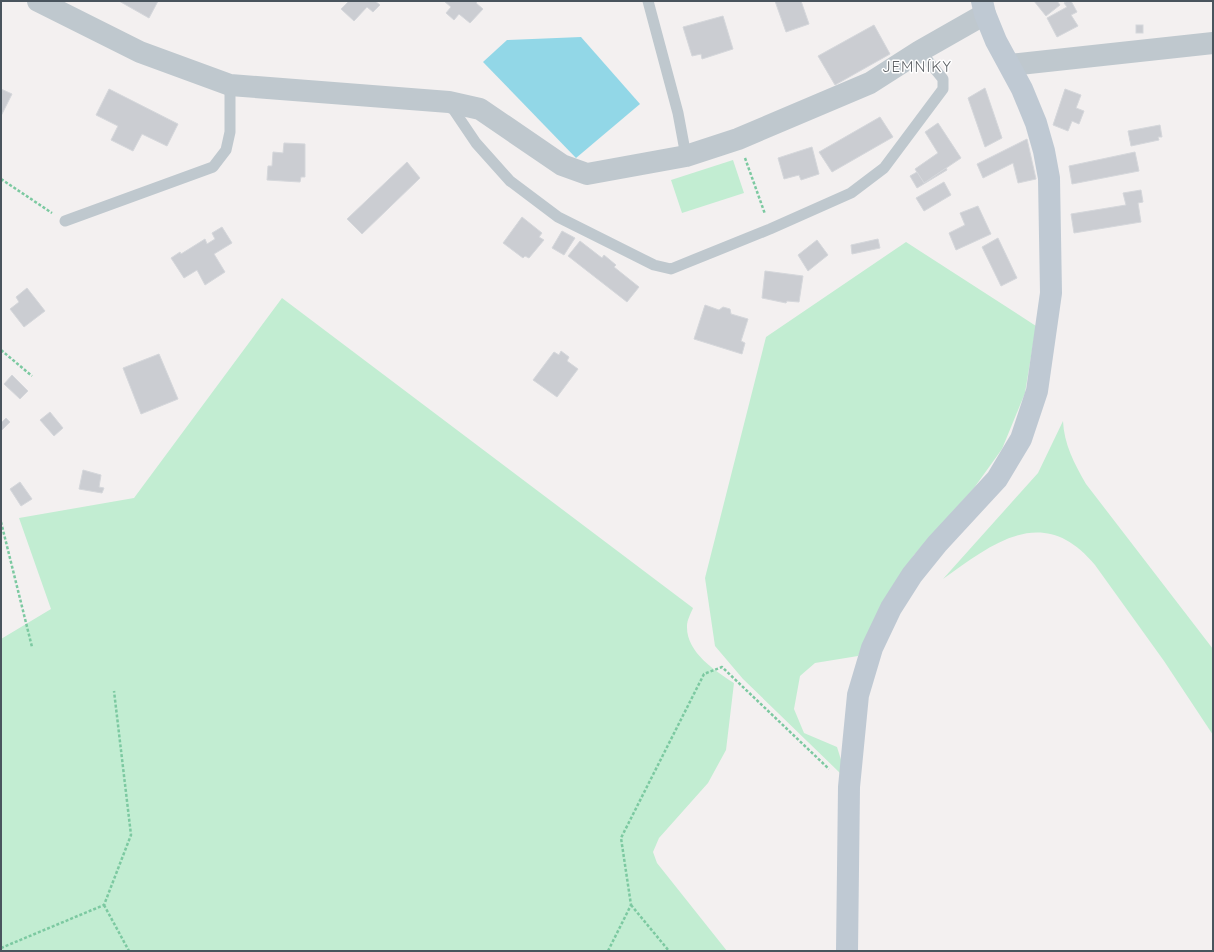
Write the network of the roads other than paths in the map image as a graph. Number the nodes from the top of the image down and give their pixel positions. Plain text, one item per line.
1 (38, 1) edge
2 (648, 1) edge
3 (983, 8) edge
4 (1213, 43) edge
5 (920, 51) junction
6 (1010, 65) junction
7 (230, 85) junction
8 (449, 102) junction
9 (686, 156) junction
10 (65, 221) road end
11 (847, 951) edge

1 - 7 street
2 - 9 lane
3 - 5 street
3 - 6 street
4 - 6 street
5 - 8 lane
5 - 9 street
6 - 11 street
7 - 8 street
7 - 10 lane
8 - 9 street

